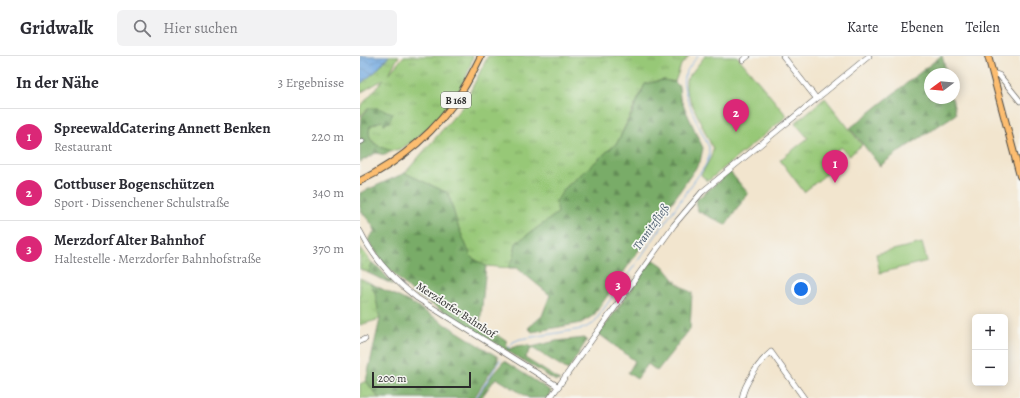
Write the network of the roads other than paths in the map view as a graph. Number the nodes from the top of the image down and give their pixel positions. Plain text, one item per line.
1 (482, 56) edge
2 (748, 56) edge
3 (782, 56) edge
4 (869, 56) edge
5 (988, 56) edge
6 (743, 60) dead end
7 (993, 73) junction
8 (816, 98) junction
9 (1020, 102) edge
10 (1020, 176) edge
11 (360, 182) edge
12 (360, 231) edge
13 (559, 386) junction
14 (550, 398) edge
15 (742, 398) edge
16 (804, 398) edge

1 - 11 main road, B 168
2 - 6 street
3 - 8 street
4 - 8 street
5 - 7 main road
7 - 9 street
7 - 10 main road
8 - 13 street
12 - 13 street, Merzdorfer Bahnhof
13 - 14 street
15 - 16 street

